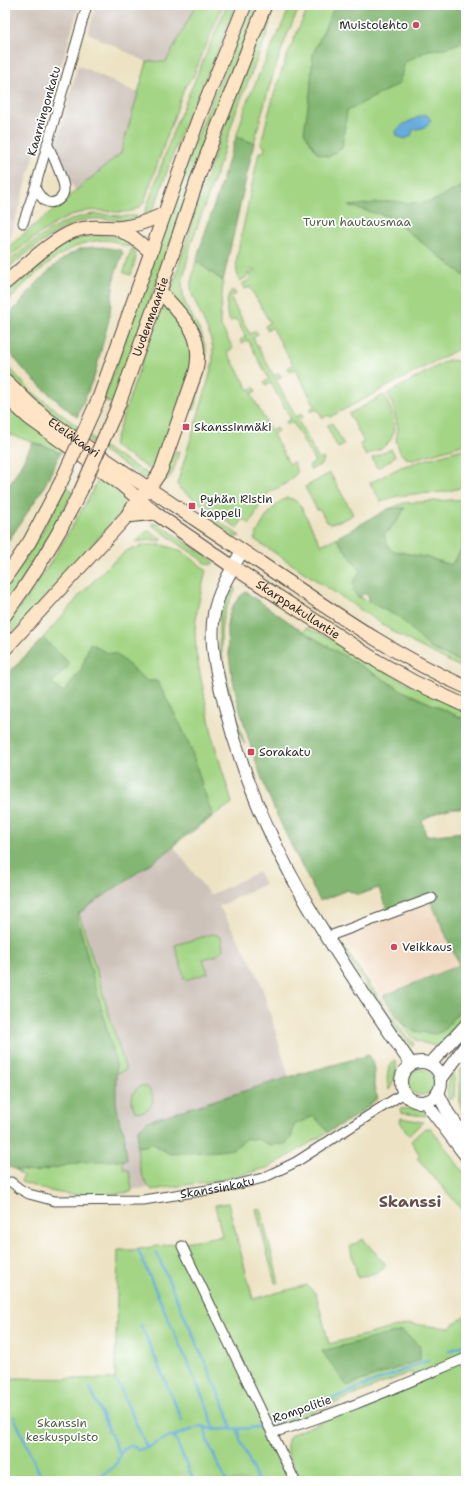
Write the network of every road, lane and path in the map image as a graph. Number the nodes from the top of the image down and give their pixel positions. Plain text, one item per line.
1 (87, 5) edge
2 (245, 5) edge
3 (265, 5) edge
4 (47, 143) junction
5 (35, 188) junction
6 (164, 214) junction
7 (23, 223) dead end
8 (116, 228) junction
9 (151, 252) junction
10 (5, 283) edge
11 (160, 291) junction
12 (5, 380) edge
13 (5, 396) edge
14 (149, 488) junction
15 (140, 499) junction
16 (155, 513) junction
17 (127, 516) junction
18 (242, 551) junction
19 (233, 567) junction
20 (5, 578) edge
21 (5, 615) edge
22 (5, 648) edge
23 (466, 687) edge
24 (466, 706) edge
25 (432, 898) dead end
26 (327, 937) junction
27 (466, 1025) edge
28 (466, 1045) edge
29 (411, 1064) junction
30 (430, 1064) junction
31 (441, 1079) junction
32 (404, 1093) junction
33 (438, 1093) junction
34 (425, 1102) junction
35 (466, 1138) edge
36 (466, 1156) edge
37 (11, 1182) dead end
38 (182, 1246) dead end
39 (466, 1358) edge
40 (272, 1433) junction
41 (295, 1481) edge

1 - 4 street, Kaarningonkatu
2 - 6 main road, Uudenmaantie
3 - 11 main road, Uudenmaantie
4 - 5 street, Kaarningonkatu
4 - 5 street
5 - 7 street, Kaarningonkatu
6 - 8 main road
6 - 9 main road, Uudenmaantie
8 - 9 main road
8 - 10 main road
9 - 20 main road, Uudenmaantie, bridge
11 - 14 main road
11 - 21 main road, Uudenmaantie, bridge
12 - 14 main road, Eteläkaari
13 - 15 main road, Eteläkaari
14 - 15 main road
14 - 18 main road, Skarppakullantie
15 - 16 main road, Skarppakullantie
15 - 17 main road
16 - 17 main road
16 - 19 main road, Skarppakullantie
17 - 22 main road
18 - 19 street
18 - 23 main road, Skarppakullantie
19 - 24 main road, Skarppakullantie
19 - 26 street
25 - 26 street
26 - 29 street
27 - 30 street
28 - 31 street
29 - 30 street
29 - 32 street
30 - 31 street
31 - 33 street
32 - 34 street
32 - 37 street, Skanssinkatu
33 - 34 street
33 - 35 street
34 - 36 street
38 - 40 street, Rompolitie
39 - 40 street, Rompolitie
40 - 41 street

